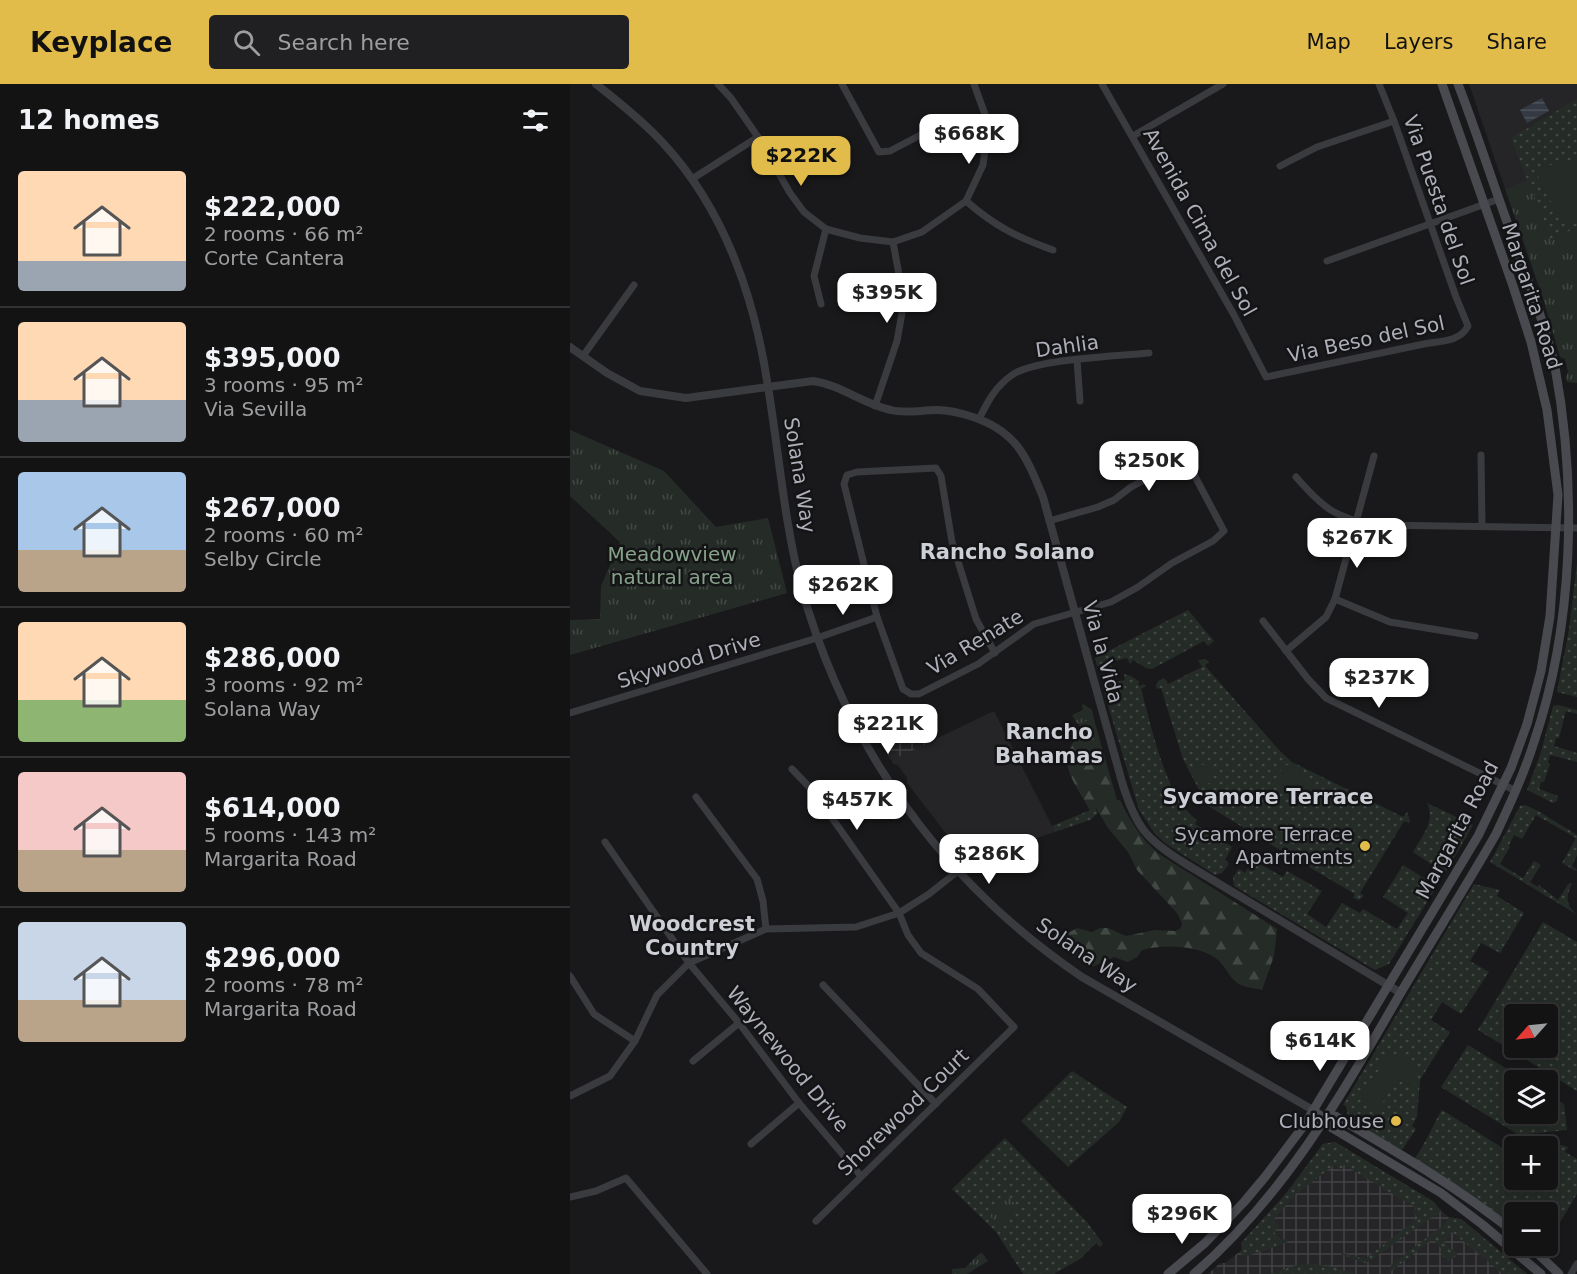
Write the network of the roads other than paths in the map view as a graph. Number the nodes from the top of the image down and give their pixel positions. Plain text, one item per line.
1 (596, 84) edge
2 (718, 84) edge
3 (842, 84) edge
4 (974, 84) edge
5 (1102, 84) edge
6 (1223, 84) edge
7 (1379, 84) edge
8 (1442, 84) edge
9 (1458, 84) edge
10 (987, 120) junction
11 (1394, 121) junction
12 (1133, 136) junction
13 (758, 137) junction
14 (1280, 166) dead end
15 (692, 179) junction
16 (1499, 199) junction
17 (966, 201) junction
18 (1484, 204) junction
19 (1430, 225) junction
20 (826, 230) junction
21 (893, 242) junction
22 (1053, 250) dead end
23 (1327, 261) dead end
24 (633, 285) dead end
25 (821, 304) dead end
26 (1468, 326) joint
27 (570, 347) edge
28 (1149, 353) dead end
29 (583, 356) junction
30 (1077, 360) junction
31 (1266, 377) joint
32 (768, 385) junction
33 (1080, 401) dead end
34 (875, 406) junction
35 (979, 419) junction
36 (1374, 456) dead end
37 (1481, 456) dead end
38 (1296, 477) dead end
39 (1049, 521) junction
40 (1358, 522) junction
41 (1482, 526) junction
42 (1557, 527) junction
43 (1574, 528) edge
44 (1335, 599) junction
45 (1075, 613) junction
46 (876, 617) junction
47 (1263, 621) dead end
48 (1475, 636) dead end
49 (817, 638) junction
50 (1286, 651) junction
51 (995, 654) junction
52 (570, 713) edge
53 (792, 769) dead end
54 (1505, 784) junction
55 (1516, 791) junction
56 (696, 797) dead end
57 (605, 842) dead end
58 (958, 871) junction
59 (899, 913) junction
60 (766, 929) junction
61 (689, 963) junction
62 (570, 976) edge
63 (823, 985) dead end
64 (1390, 986) junction
65 (1401, 993) junction
66 (739, 1023) junction
67 (635, 1041) junction
68 (693, 1061) dead end
69 (570, 1096) edge
70 (799, 1103) junction
71 (936, 1104) junction
72 (1313, 1110) junction
73 (1325, 1119) junction
74 (751, 1144) dead end
75 (861, 1176) junction
76 (570, 1197) edge
77 (816, 1221) dead end
78 (1504, 1225) edge
79 (1540, 1256) edge
80 (1577, 1264) edge
81 (707, 1274) edge
82 (1168, 1274) edge
83 (1194, 1274) edge
84 (1541, 1274) edge
85 (1559, 1274) edge
86 (1571, 1274) edge

1 - 15 street, Solana Way
2 - 13 street
3 - 10 street
4 - 10 street
5 - 12 street, Avenida Cima del Sol
6 - 12 street
7 - 11 street, Via Puesta del Sol
8 - 18 main road, Margarita Road
9 - 16 main road, Margarita Road
10 - 17 street
11 - 14 street
11 - 19 street, Via Puesta del Sol
12 - 31 street, Avenida Cima del Sol
13 - 15 street
13 - 20 street
15 - 32 street, Solana Way
16 - 18 street
16 - 43 main road, Margarita Road
17 - 21 street
17 - 22 street
18 - 19 street
18 - 42 main road, Margarita Road
19 - 23 street
19 - 26 street, Via Puesta del Sol
20 - 21 street
20 - 25 street
21 - 34 street
24 - 29 street
26 - 31 street, Via Beso del Sol
27 - 29 street, Via la Vida
28 - 30 street, Dahlia
29 - 32 street, Via la Vida
30 - 33 street
30 - 35 street, Dahlia
32 - 34 street, Via la Vida
32 - 49 street, Solana Way
34 - 35 street, Via la Vida
35 - 39 street, Via la Vida
36 - 40 street
37 - 41 street
38 - 40 street
39 - 45 street, Via la Vida
39 - 45 street, Via Renate
40 - 41 street
40 - 44 street
41 - 42 street
42 - 43 street
42 - 54 main road, Margarita Road
43 - 55 main road, Margarita Road
44 - 48 street
44 - 50 street
45 - 51 street, Via Renate
45 - 64 street, Via la Vida
46 - 49 street, Skywood Drive
46 - 51 street, Via Renate
46 - 51 street
47 - 50 street
49 - 52 street, Skywood Drive
49 - 58 street, Solana Way
50 - 54 street
53 - 59 street
54 - 55 street
54 - 64 main road, Margarita Road
55 - 65 main road, Margarita Road
56 - 60 street
57 - 61 street, Waynewood Drive
58 - 59 street
58 - 72 street, Solana Way
59 - 60 street
59 - 71 street, Shorewood Court
60 - 61 street
61 - 66 street, Waynewood Drive
61 - 67 street
62 - 67 street
63 - 71 street
64 - 65 street, Via la Vida
64 - 72 main road, Margarita Road
65 - 73 main road, Margarita Road
66 - 68 street
66 - 70 street, Waynewood Drive
67 - 69 street
70 - 74 street
70 - 75 street, Waynewood Drive
71 - 75 street, Shorewood Court
72 - 73 main road, Solana Way
72 - 82 main road, Margarita Road
73 - 78 main road, Solana Way
73 - 83 main road, Margarita Road
73 - 84 main road, Solana Way
75 - 77 street, Shorewood Court
76 - 81 street
79 - 85 main road
80 - 86 street

